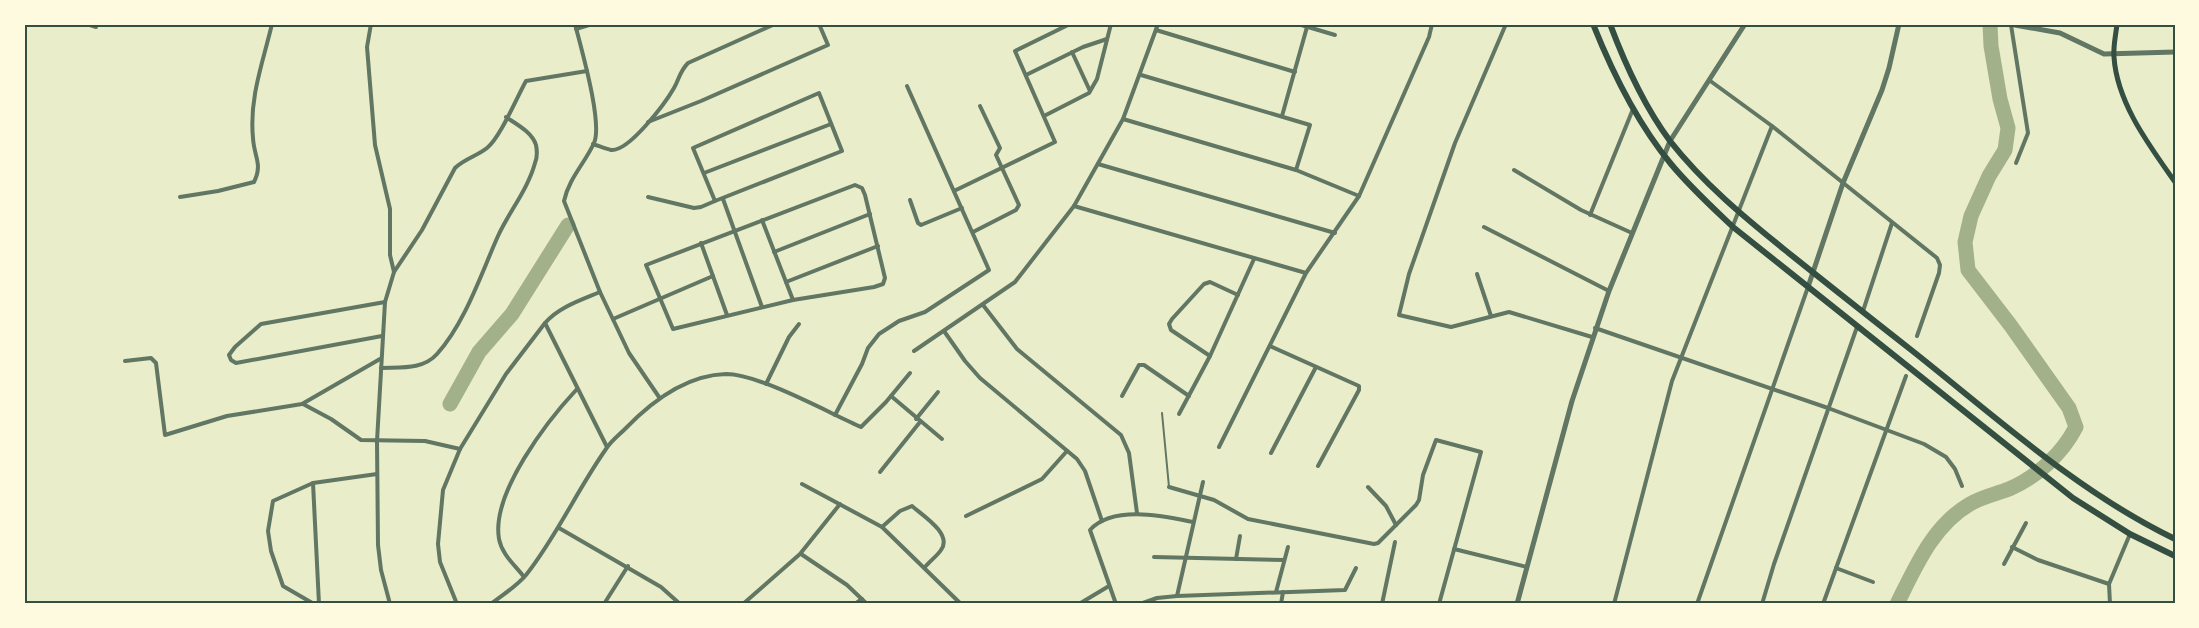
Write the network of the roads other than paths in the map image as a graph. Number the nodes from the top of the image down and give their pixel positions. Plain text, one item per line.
1 (87, 24) edge
2 (272, 24) edge
3 (371, 24) edge
4 (592, 24) edge
5 (775, 24) edge
6 (819, 24) edge
7 (1070, 24) edge
8 (1111, 24) edge
9 (1158, 24) edge
10 (1298, 24) edge
11 (1432, 24) edge
12 (1506, 24) edge
13 (1593, 24) edge
14 (1610, 24) edge
15 (1745, 24) edge
16 (1899, 24) edge
17 (2010, 24) edge
18 (2117, 24) edge
19 (575, 26) edge
20 (96, 27) dead end
21 (1307, 27) junction
22 (1156, 30) junction
23 (1335, 35) dead end
24 (1107, 39) junction
25 (1072, 52) junction
26 (2175, 52) edge
27 (2113, 54) junction
28 (587, 71) junction
29 (1295, 72) junction
30 (1026, 75) junction
31 (1141, 75) junction
32 (1708, 80) junction
33 (907, 86) dead end
34 (1090, 92) junction
35 (980, 105) dead end
36 (1633, 108) junction
37 (1044, 116) junction
38 (1282, 116) junction
39 (506, 117) junction
40 (1123, 119) junction
41 (647, 122) junction
42 (831, 124) junction
43 (1772, 126) junction
44 (1670, 141) junction
45 (593, 144) junction
46 (1664, 155) junction
47 (2016, 163) dead end
48 (1098, 164) junction
49 (1003, 168) junction
50 (1296, 170) junction
51 (1514, 170) dead end
52 (704, 173) junction
53 (2175, 182) edge
54 (1843, 183) junction
55 (954, 191) junction
56 (1359, 196) junction
57 (180, 197) dead end
58 (648, 197) dead end
59 (723, 199) junction
60 (910, 200) dead end
61 (715, 201) junction
62 (1074, 206) junction
63 (962, 208) junction
64 (1739, 212) junction
65 (870, 214) junction
66 (1590, 215) junction
67 (762, 219) junction
68 (1893, 223) junction
69 (1484, 227) dead end
70 (1733, 227) junction
71 (733, 230) junction
72 (973, 232) junction
73 (1335, 232) junction
74 (1632, 233) junction
75 (701, 243) junction
76 (878, 246) junction
77 (774, 252) junction
78 (1254, 259) junction
79 (394, 272) junction
80 (1306, 273) junction
81 (1813, 273) junction
82 (1477, 274) dead end
83 (713, 276) junction
84 (786, 282) junction
85 (1808, 287) junction
86 (1609, 291) junction
87 (600, 292) junction
88 (1238, 295) junction
89 (660, 298) junction
90 (793, 300) junction
91 (385, 302) junction
92 (983, 304) junction
93 (762, 307) junction
94 (1863, 312) junction
95 (727, 315) junction
96 (1491, 316) junction
97 (613, 319) junction
98 (545, 323) junction
99 (799, 324) dead end
100 (1857, 327) junction
101 (1595, 328) junction
102 (944, 331) junction
103 (382, 336) junction
104 (1917, 336) dead end
105 (1592, 337) junction
106 (1270, 346) junction
107 (914, 351) dead end
108 (1210, 356) junction
109 (1681, 357) junction
110 (381, 359) junction
111 (125, 361) dead end
112 (1316, 367) junction
113 (381, 368) junction
114 (910, 373) dead end
115 (1906, 376) dead end
116 (766, 384) junction
117 (1772, 388) junction
118 (577, 389) junction
119 (938, 392) dead end
120 (891, 396) junction
121 (1122, 396) dead end
122 (1189, 396) junction
123 (659, 397) junction
124 (302, 404) junction
125 (1828, 408) junction
126 (1162, 412) dead end
127 (1179, 414) dead end
128 (835, 415) junction
129 (916, 418) junction
130 (920, 422) junction
131 (1886, 429) junction
132 (942, 439) dead end
133 (377, 441) junction
134 (607, 447) junction
135 (1219, 447) dead end
136 (460, 449) junction
137 (1067, 451) junction
138 (1271, 453) dead end
139 (1318, 466) dead end
140 (880, 472) dead end
141 (377, 474) junction
142 (1203, 482) dead end
143 (313, 483) junction
144 (802, 484) dead end
145 (1962, 486) dead end
146 (1169, 487) joint
147 (1368, 487) dead end
148 (1198, 495) junction
149 (840, 504) junction
150 (1137, 513) junction
151 (966, 516) dead end
152 (2137, 520) junction
153 (1102, 521) junction
154 (1193, 522) junction
155 (2025, 522) dead end
156 (1396, 525) junction
157 (882, 527) junction
158 (559, 528) junction
159 (2130, 534) junction
160 (1240, 536) dead end
161 (2175, 539) edge
162 (1395, 542) dead end
163 (1287, 547) dead end
164 (2012, 547) junction
165 (1454, 549) junction
166 (800, 554) junction
167 (2175, 556) edge
168 (1154, 557) dead end
169 (1185, 558) junction
170 (1236, 559) junction
171 (1284, 560) junction
172 (2004, 564) dead end
173 (628, 566) junction
174 (925, 567) junction
175 (1527, 567) junction
176 (1356, 568) dead end
177 (1836, 568) junction
178 (524, 577) junction
179 (1873, 582) dead end
180 (2109, 584) junction
181 (1109, 586) junction
182 (1276, 592) junction
183 (1283, 592) junction
184 (1177, 596) junction
185 (1183, 596) junction
186 (862, 599) junction
187 (316, 604) edge
188 (390, 604) edge
189 (457, 604) edge
190 (491, 604) edge
191 (604, 604) edge
192 (680, 604) edge
193 (743, 604) edge
194 (855, 604) edge
195 (867, 604) edge
196 (961, 604) edge
197 (1079, 604) edge
198 (1116, 604) edge
199 (1140, 604) edge
200 (1183, 604) edge
201 (1281, 604) edge
202 (1382, 604) edge
203 (1439, 604) edge
204 (1517, 604) edge
205 (1614, 604) edge
206 (1697, 604) edge
207 (1762, 604) edge
208 (1823, 604) edge
209 (2110, 604) edge

1 - 20 street
2 - 57 street
3 - 79 street
4 - 19 street
5 - 41 street
6 - 41 street
7 - 30 street
8 - 24 street
9 - 22 street
10 - 21 street
11 - 56 street
12 - 96 street
13 - 36 main road
14 - 44 main road
15 - 32 street
16 - 54 street
17 - 27 street
17 - 47 street
18 - 27 main road
19 - 28 street
21 - 23 street
21 - 29 street
22 - 29 street
22 - 31 street
24 - 25 street
24 - 34 street
25 - 30 street
25 - 34 street
26 - 27 street
27 - 53 main road
28 - 39 street
28 - 45 street
29 - 38 street
30 - 37 street
31 - 38 street
31 - 40 street
32 - 43 street
32 - 44 street
33 - 55 street
34 - 37 street
35 - 49 street
36 - 46 main road
36 - 66 street
37 - 49 street
38 - 50 street
39 - 79 street
39 - 113 street
40 - 48 street
40 - 50 street
41 - 45 street
42 - 52 street
42 - 52 street
42 - 59 street
43 - 54 street
43 - 64 street
44 - 46 street
44 - 64 main road
45 - 87 street
46 - 70 main road
46 - 74 street
48 - 62 street
48 - 73 street
49 - 55 street
49 - 72 street
50 - 56 street
51 - 66 street
52 - 61 street
54 - 68 street
54 - 81 street
55 - 63 street
56 - 73 street
58 - 61 street
59 - 61 street
59 - 71 street
60 - 63 street
62 - 78 street
62 - 92 street
63 - 72 street
64 - 70 street
64 - 81 main road
65 - 67 street
65 - 76 street
65 - 77 street
66 - 74 street
67 - 71 street
67 - 77 street
68 - 94 street
68 - 104 street
69 - 86 street
70 - 85 main road
70 - 109 street
71 - 75 street
71 - 93 street
72 - 128 street
73 - 80 street
74 - 86 street
75 - 83 street
75 - 89 street
76 - 84 street
76 - 90 street
77 - 84 street
78 - 80 street
78 - 88 street
79 - 91 street
80 - 106 street
81 - 85 street
81 - 94 main road
82 - 96 street
83 - 89 street
83 - 95 street
84 - 90 street
85 - 100 main road
85 - 117 street
86 - 101 street
87 - 97 street
87 - 98 street
88 - 108 street
88 - 108 street
89 - 95 street
89 - 97 street
90 - 93 street
91 - 103 street
91 - 103 street
92 - 102 street
92 - 150 street
93 - 95 street
94 - 152 main road
96 - 105 street
97 - 123 street
98 - 118 street
98 - 136 street
99 - 116 street
100 - 125 street
100 - 159 main road
101 - 105 street
101 - 109 street
102 - 107 street
102 - 137 street
103 - 110 street
105 - 175 street
106 - 112 street
106 - 135 street
108 - 122 street
109 - 117 street
109 - 205 street
110 - 113 street
110 - 124 street
111 - 124 street
112 - 138 street
112 - 139 street
113 - 133 street
114 - 120 street
115 - 131 street
116 - 123 street
116 - 128 street
117 - 125 street
117 - 206 street
118 - 134 street
118 - 178 street
119 - 129 street
120 - 128 street
120 - 129 street
121 - 122 street
122 - 127 street
123 - 134 street
124 - 133 street
125 - 131 street
125 - 207 street
126 - 146 lane
129 - 130 street
130 - 132 street
130 - 140 street
131 - 145 street
131 - 177 street
133 - 136 street
133 - 141 street
134 - 158 street
136 - 189 street
137 - 151 street
137 - 153 street
141 - 143 street
141 - 188 street
142 - 148 street
143 - 187 street
143 - 187 street
144 - 149 street
146 - 148 street
147 - 156 street
148 - 154 street
148 - 156 street
149 - 157 street
149 - 166 street
150 - 153 street
150 - 154 street
152 - 159 main road
152 - 161 main road
153 - 181 street
154 - 169 street
155 - 164 street
156 - 165 street
157 - 174 street
157 - 174 street
158 - 173 street
158 - 178 street
159 - 167 main road
159 - 180 street
160 - 170 street
162 - 202 street
163 - 171 street
164 - 172 street
164 - 180 street
165 - 175 street
165 - 203 street
166 - 186 street
166 - 193 street
168 - 169 street
169 - 170 street
169 - 184 street
170 - 171 street
171 - 182 street
173 - 191 street
173 - 192 street
174 - 196 street
175 - 204 street
176 - 183 street
177 - 179 street
177 - 208 street
178 - 190 street
180 - 209 street
181 - 197 street
181 - 198 street
182 - 183 street
182 - 185 street
183 - 201 street
184 - 185 street
184 - 199 street
185 - 200 street
186 - 194 street
186 - 195 street

